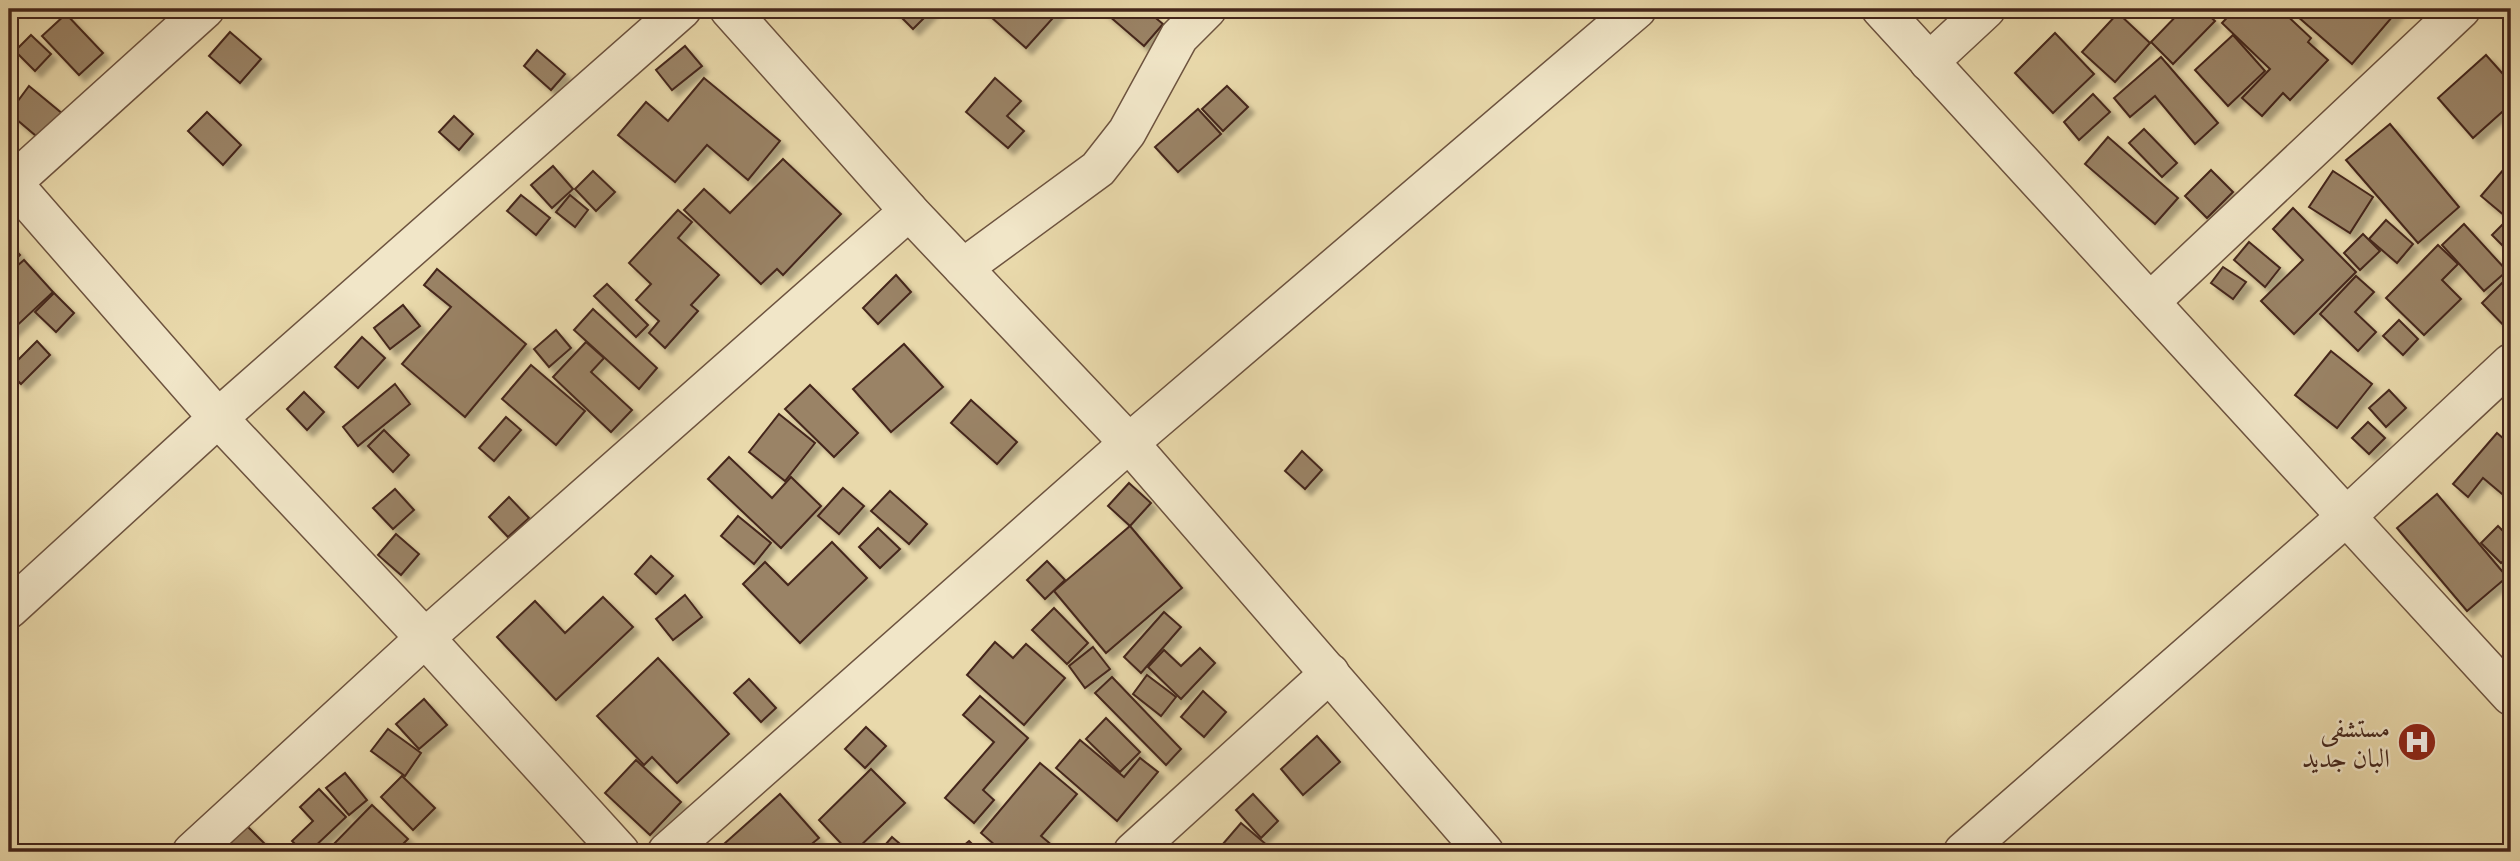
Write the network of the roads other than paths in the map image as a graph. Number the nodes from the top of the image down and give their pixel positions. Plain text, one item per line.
1 (205, 9) edge
2 (682, 9) edge
3 (729, 9) edge
4 (1207, 9) edge
5 (1637, 9) edge
6 (1881, 9) edge
7 (1986, 9) edge
8 (2461, 9) edge
9 (1929, 62) junction
10 (10, 183) edge
11 (909, 211) junction
12 (963, 268) junction
13 (2150, 302) junction
14 (2511, 363) edge
15 (218, 418) junction
16 (1129, 443) junction
17 (2347, 516) junction
18 (9, 609) edge
19 (425, 638) junction
20 (1330, 673) junction
21 (2511, 696) edge
22 (192, 852) edge
23 (620, 852) edge
24 (667, 852) edge
25 (1133, 852) edge
26 (1484, 852) edge
27 (1963, 852) edge

1 - 10 street
2 - 15 street
3 - 11 street
4 - 12 street
5 - 16 street
6 - 9 street
7 - 9 street
8 - 13 street
9 - 13 street
10 - 15 street
11 - 12 street
11 - 19 street
12 - 16 street
13 - 17 street
14 - 17 street
15 - 18 street
15 - 19 street
16 - 20 street
16 - 24 street
17 - 21 street
17 - 27 street
19 - 22 street
19 - 23 street
20 - 25 street
20 - 26 street

